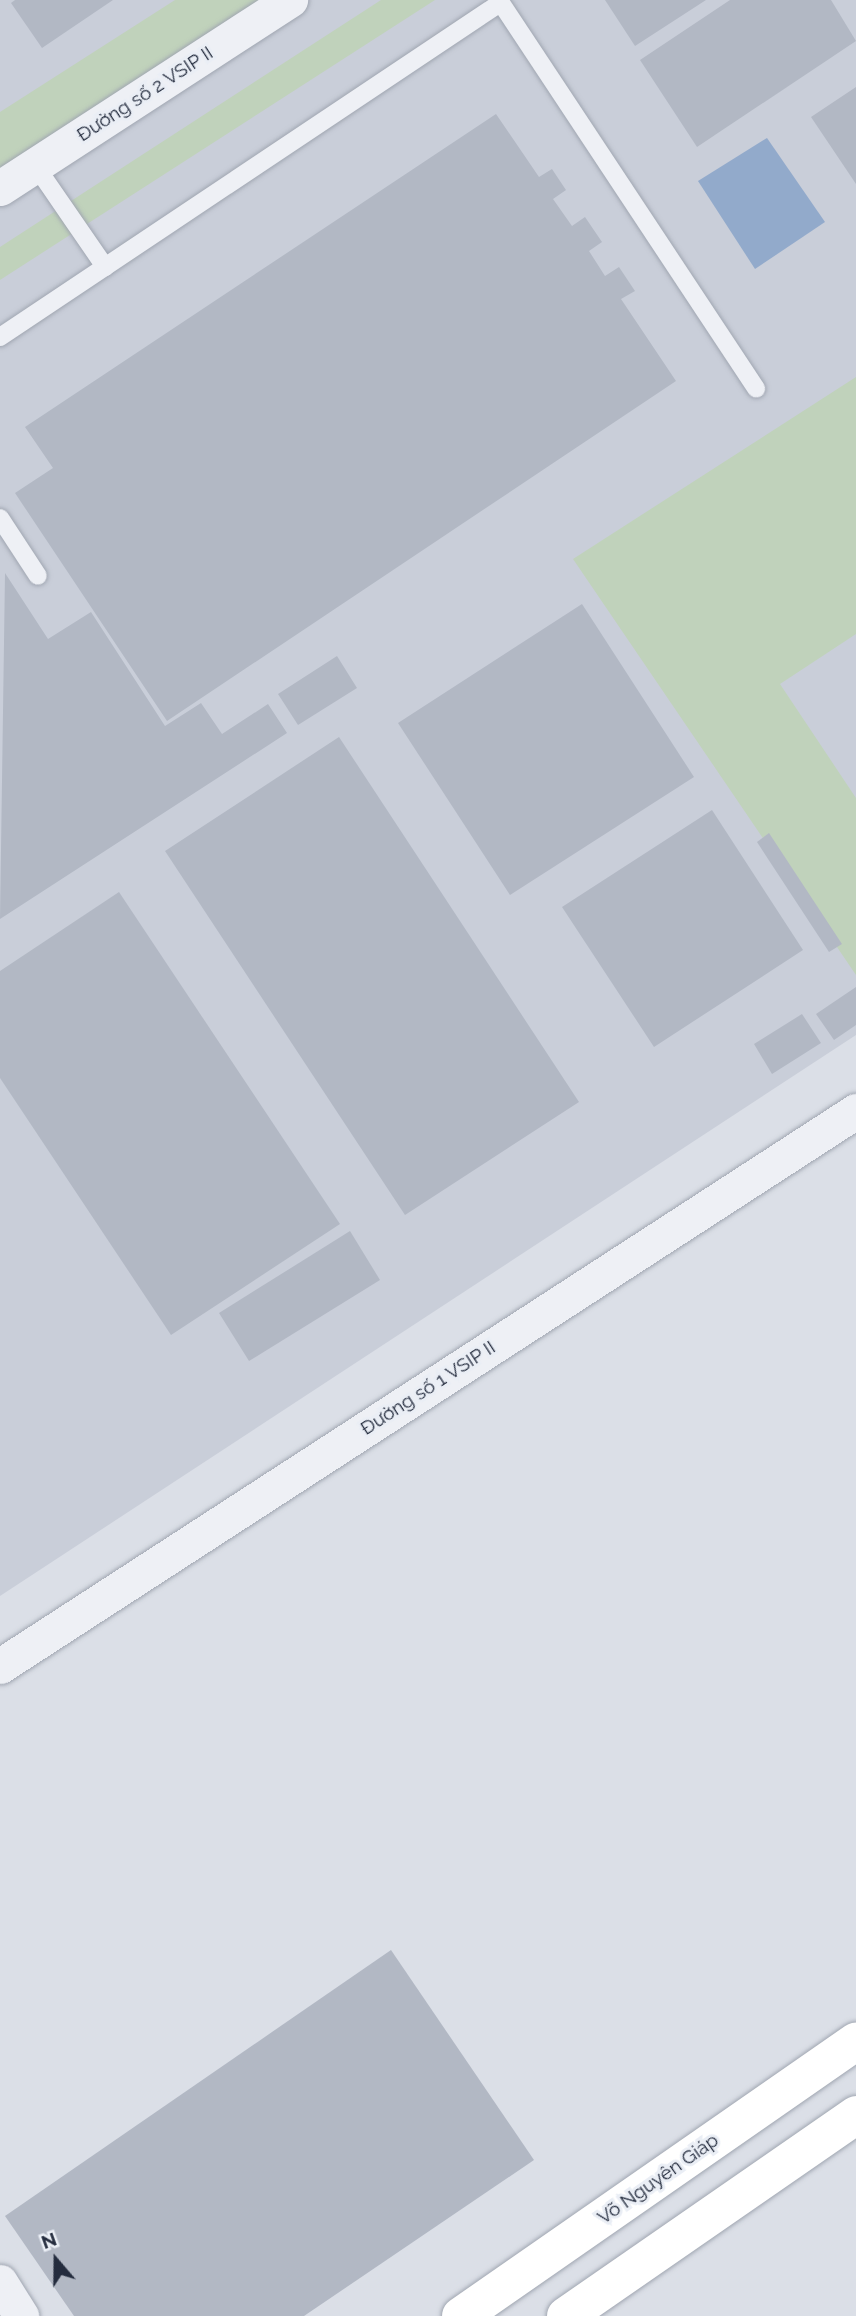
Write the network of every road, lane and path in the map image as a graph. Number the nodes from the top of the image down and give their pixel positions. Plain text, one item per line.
1 (290, 0) edge
2 (499, 2) edge
3 (35, 165) junction
4 (0, 188) edge
5 (105, 267) junction
6 (0, 337) edge
7 (756, 389) dead end
8 (0, 518) edge
9 (38, 576) dead end
10 (856, 1111) edge
11 (0, 1666) edge
12 (856, 2041) edge
13 (856, 2115) edge
14 (0, 2282) edge
15 (22, 2316) edge
16 (461, 2316) edge
17 (566, 2316) edge

1 - 3 street, Đường số 2 VSIP II
2 - 5 lane
2 - 7 lane
3 - 4 street, Đường số 2 VSIP II
3 - 5 lane
5 - 6 lane
8 - 9 lane
10 - 11 street, Đường số 1 VSIP II
12 - 16 main road, Võ Nguyên Giáp
13 - 17 main road
14 - 15 street

